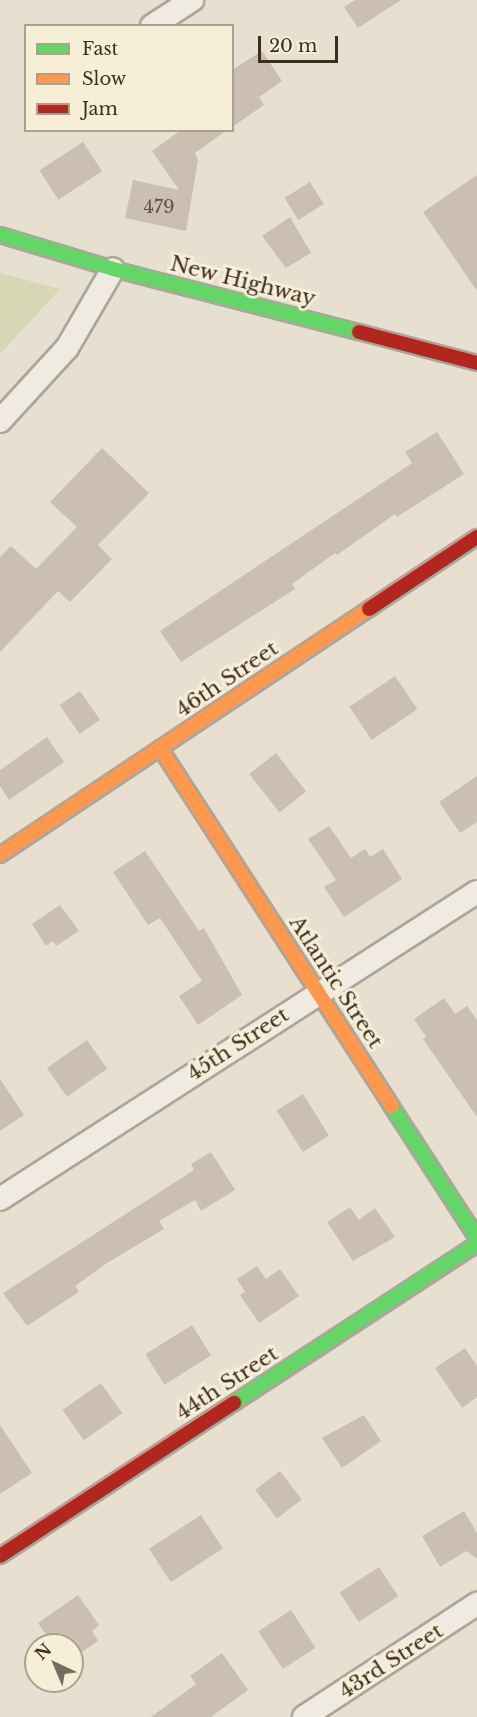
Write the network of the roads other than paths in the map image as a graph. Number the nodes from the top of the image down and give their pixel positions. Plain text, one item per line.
1 (192, 0) edge
2 (155, 24) edge
3 (0, 235) edge
4 (113, 269) junction
5 (477, 363) edge
6 (0, 421) edge
7 (477, 537) edge
8 (160, 748) junction
9 (0, 855) edge
10 (477, 892) edge
11 (318, 992) junction
12 (0, 1199) edge
13 (477, 1238) edge
14 (477, 1244) edge
15 (0, 1556) edge
16 (477, 1604) edge
17 (304, 1717) edge

1 - 2 street
3 - 4 street, New Highway
4 - 5 street, New Highway
4 - 6 street
7 - 8 street, 46th Street
8 - 9 street, 46th Street
8 - 11 street, Atlantic Street
10 - 11 street, 45th Street
11 - 12 street, 45th Street
11 - 13 street, Atlantic Street
14 - 15 street, 44th Street
16 - 17 street, 43rd Street

